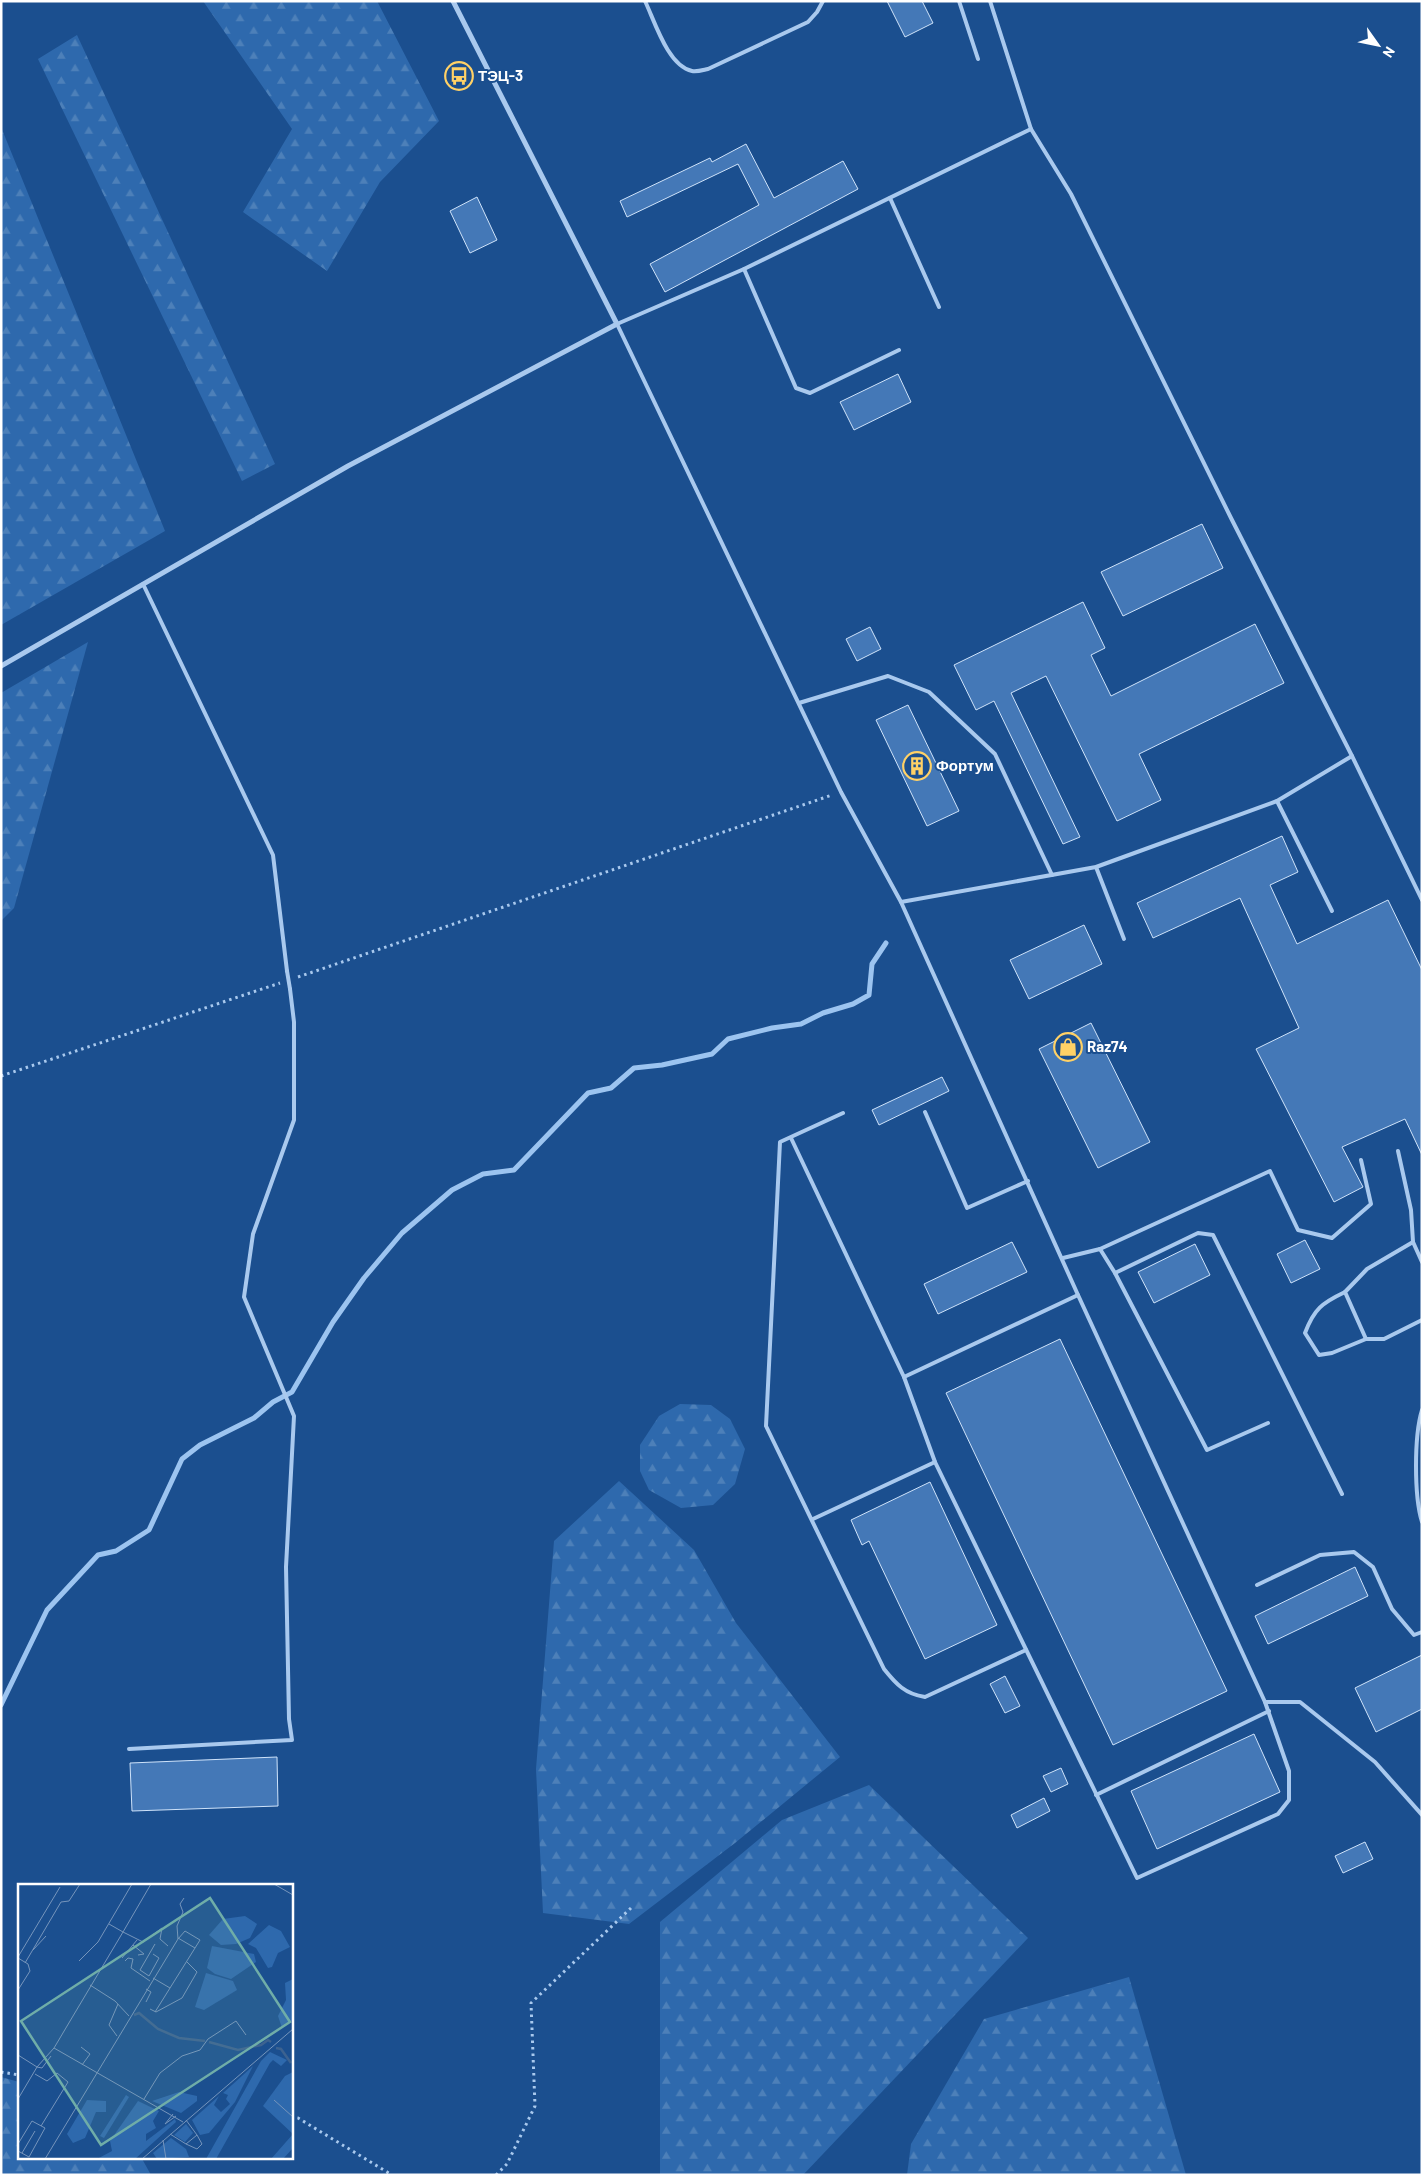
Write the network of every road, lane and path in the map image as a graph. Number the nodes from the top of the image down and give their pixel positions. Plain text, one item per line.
1 (453, 1) edge
2 (645, 1) edge
3 (823, 1) edge
4 (959, 1) edge
5 (990, 1) edge
6 (978, 59) dead end
7 (1031, 129) junction
8 (890, 198) junction
9 (744, 269) junction
10 (939, 307) dead end
11 (617, 324) junction
12 (899, 350) dead end
13 (143, 584) junction
14 (1, 666) edge
15 (799, 703) junction
16 (1352, 756) junction
17 (841, 792) junction
18 (1277, 800) junction
19 (1096, 867) junction
20 (1052, 875) junction
21 (1422, 900) edge
22 (901, 902) junction
23 (1332, 911) dead end
24 (1124, 939) dead end
25 (293, 978) dead end
26 (284, 982) dead end
27 (1, 1076) edge
28 (925, 1112) dead end
29 (843, 1113) dead end
30 (791, 1138) junction
31 (1398, 1151) dead end
32 (1361, 1160) dead end
33 (1028, 1181) junction
34 (1413, 1242) junction
35 (1100, 1250) junction
36 (1063, 1258) junction
37 (1422, 1262) edge
38 (1115, 1273) junction
39 (1345, 1292) junction
40 (1078, 1295) junction
41 (1422, 1320) edge
42 (1366, 1339) junction
43 (904, 1377) junction
44 (1422, 1410) edge
45 (1268, 1423) dead end
46 (935, 1462) junction
47 (1342, 1494) dead end
48 (813, 1519) junction
49 (1422, 1522) edge
50 (1257, 1585) dead end
51 (1422, 1632) edge
52 (1026, 1650) junction
53 (1266, 1702) junction
54 (1269, 1711) junction
55 (129, 1749) dead end
56 (1096, 1795) junction
57 (1422, 1815) edge
58 (631, 1908) dead end
59 (1, 2072) edge
60 (18, 2075) edge
61 (292, 2117) edge
62 (392, 2175) edge
63 (496, 2175) edge

1 - 11 street
2 - 3 lane
4 - 6 lane
5 - 7 lane
7 - 8 lane
7 - 16 lane
8 - 9 lane
8 - 10 lane
9 - 11 lane
9 - 12 lane
11 - 13 street
11 - 15 lane
13 - 14 street
13 - 55 lane, bridge
15 - 17 lane
15 - 20 lane
16 - 18 lane
16 - 21 lane
17 - 22 lane
17 - 25 path
18 - 19 lane
18 - 23 lane
19 - 20 lane
19 - 24 lane
20 - 22 lane
22 - 33 lane
26 - 27 path
28 - 33 lane
29 - 30 lane
30 - 43 lane
30 - 48 lane
31 - 34 lane
32 - 35 lane
33 - 36 lane
34 - 37 lane
34 - 39 lane
35 - 36 lane
35 - 38 lane
36 - 40 lane
38 - 45 lane
38 - 47 lane
39 - 42 lane
39 - 42 lane
40 - 43 lane
40 - 53 lane
41 - 42 lane
43 - 46 lane
44 - 49 lane
46 - 48 lane
46 - 52 lane
48 - 52 lane
50 - 51 lane
52 - 56 lane
53 - 54 lane
53 - 57 lane
54 - 56 lane
54 - 56 lane
58 - 63 path
59 - 60 path
61 - 62 path

